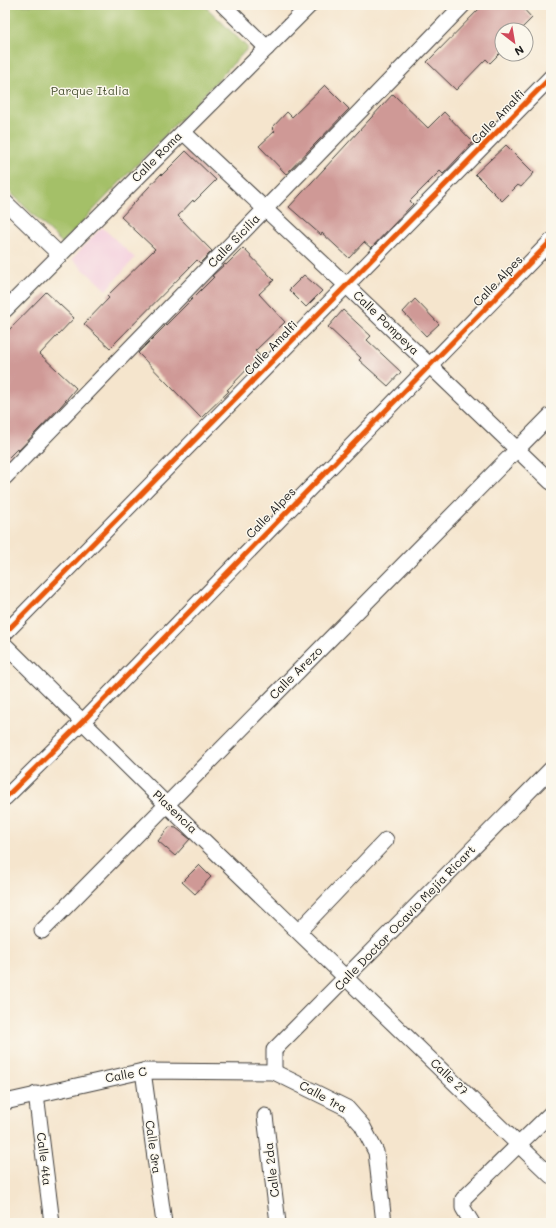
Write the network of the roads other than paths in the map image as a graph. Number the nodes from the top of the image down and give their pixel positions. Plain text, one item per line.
1 (223, 5) edge
2 (310, 5) edge
3 (462, 5) edge
4 (267, 48) junction
5 (551, 77) edge
6 (183, 132) junction
7 (5, 202) edge
8 (266, 208) junction
9 (551, 241) edge
10 (59, 254) junction
11 (346, 285) junction
12 (5, 310) edge
13 (430, 365) junction
14 (551, 415) edge
15 (518, 449) junction
16 (5, 477) edge
17 (551, 482) edge
18 (5, 633) edge
19 (5, 645) edge
20 (82, 721) junction
21 (551, 769) edge
22 (5, 798) edge
23 (167, 805) junction
24 (386, 840) dead end
25 (42, 931) dead end
26 (299, 931) junction
27 (348, 977) junction
28 (143, 1071) junction
29 (274, 1072) junction
30 (36, 1094) junction
31 (5, 1102) edge
32 (551, 1113) edge
33 (265, 1116) dead end
34 (519, 1145) junction
35 (551, 1176) edge
36 (52, 1223) edge
37 (164, 1223) edge
38 (278, 1223) edge
39 (384, 1223) edge
40 (472, 1223) edge

1 - 4 street
2 - 4 street, Calle Roma
3 - 8 street, Calle Sicilia
4 - 6 street, Calle Roma
5 - 11 street, Calle Amalfi
6 - 8 street, Calle Pompeya
6 - 10 street, Calle Roma
7 - 10 street
8 - 11 street, Calle Pompeya
8 - 16 street, Calle Sicilia
9 - 13 street, Calle Alpes
10 - 12 street, Calle Roma
11 - 13 street, Calle Pompeya
11 - 18 street, Calle Amalfi
13 - 15 street, Calle Pompeya
13 - 20 street, Calle Alpes
14 - 15 street, Calle Arezo
15 - 17 street, Calle Pompeya
15 - 23 street, Calle Arezo
19 - 20 street, Plasencia
20 - 22 street, Calle Alpes
20 - 23 street, Plasencia
21 - 27 street, Calle Doctor Ocavio Mejía Ricart
23 - 25 street, Calle Arezo
23 - 26 street, Plasencia
24 - 26 street
26 - 27 street, Plasencia
27 - 29 street, Calle Doctor Ocavio Mejía Ricart
27 - 34 street, Calle 27
28 - 29 street, Calle C
28 - 30 street, Calle C
28 - 37 street, Calle 3ra
29 - 39 street, Calle 1ra
30 - 31 street, Calle C
30 - 36 street, Calle 4ta
32 - 34 street
33 - 38 street, Calle 2da
34 - 35 street, Calle 27
34 - 40 street

